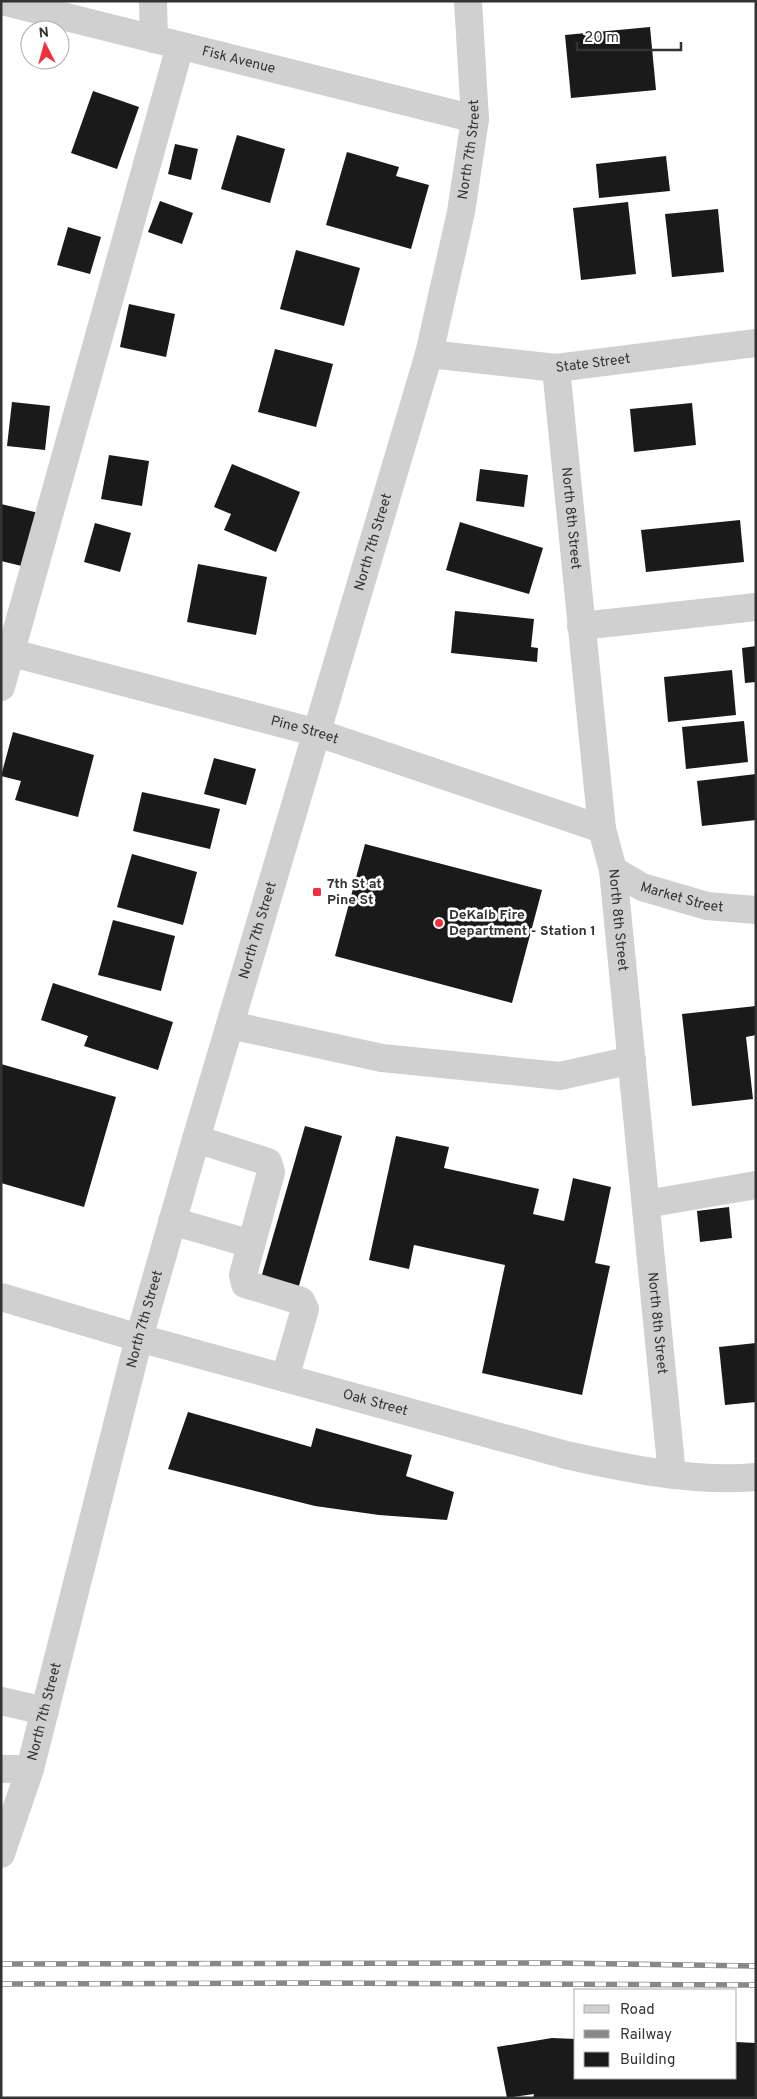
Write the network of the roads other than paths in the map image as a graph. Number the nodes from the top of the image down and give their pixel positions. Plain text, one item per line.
1 (2, 1) edge
2 (153, 1) edge
3 (468, 1) edge
4 (167, 42) junction
5 (475, 119) junction
6 (756, 343) edge
7 (429, 354) junction
8 (556, 368) junction
9 (756, 607) edge
10 (582, 626) junction
11 (6, 651) edge
12 (1, 687) edge
13 (318, 733) junction
14 (602, 829) junction
15 (613, 870) junction
16 (756, 910) edge
17 (230, 1025) junction
18 (632, 1060) junction
19 (196, 1139) junction
20 (756, 1185) edge
21 (646, 1204) junction
22 (172, 1221) junction
23 (251, 1244) junction
24 (1, 1297) edge
25 (139, 1338) junction
26 (285, 1378) junction
27 (672, 1475) junction
28 (756, 1477) edge
29 (1, 1701) edge
30 (45, 1711) junction
31 (1, 1769) edge
32 (30, 1769) junction
33 (1, 1854) edge

1 - 4 street, Fisk Avenue
2 - 4 street
3 - 5 street, North 7th Street
4 - 5 street, Fisk Avenue
4 - 11 street
5 - 7 street, North 7th Street
6 - 8 street, State Street
7 - 8 street, State Street
7 - 13 street, North 7th Street
8 - 10 street, North 8th Street
9 - 10 street
10 - 14 street, North 8th Street
11 - 12 street
11 - 13 street, Pine Street
13 - 14 street, Pine Street
13 - 17 street, North 7th Street
14 - 15 street, North 8th Street
15 - 16 street, Market Street
15 - 18 street, North 8th Street
17 - 18 street
17 - 19 street, North 7th Street
18 - 21 street, North 8th Street
19 - 22 street, North 7th Street
19 - 23 street
20 - 21 street
21 - 27 street, North 8th Street
22 - 23 street
22 - 25 street, North 7th Street
23 - 26 street
24 - 25 street, Oak Street
25 - 26 street, Oak Street
25 - 30 street, North 7th Street
26 - 27 street, Oak Street
27 - 28 street, Oak Street
29 - 30 street
30 - 32 street, North 7th Street
31 - 32 street
32 - 33 street, North 7th Street

